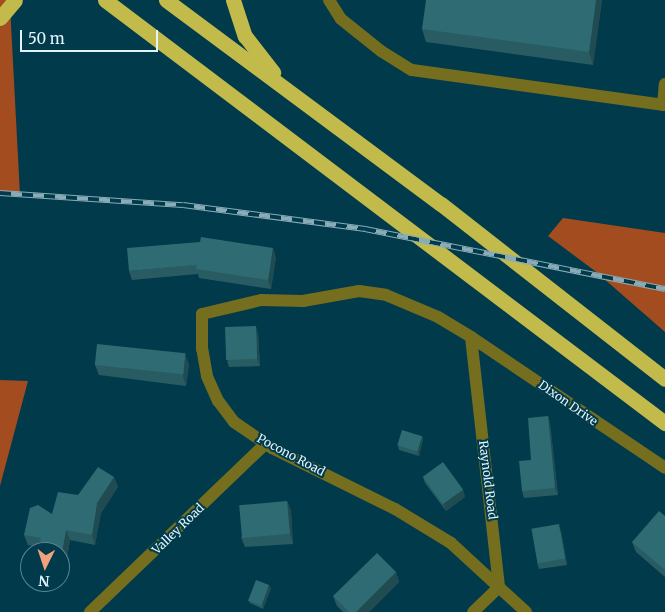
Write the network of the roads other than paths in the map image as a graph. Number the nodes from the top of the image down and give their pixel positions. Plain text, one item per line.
1 (15, 0) edge
2 (105, 0) edge
3 (166, 0) edge
4 (233, 0) edge
5 (329, 0) edge
6 (0, 18) edge
7 (665, 84) edge
8 (284, 88) junction
9 (471, 337) junction
10 (665, 379) edge
11 (665, 423) edge
12 (266, 444) junction
13 (665, 468) edge
14 (498, 585) junction
15 (90, 612) edge
16 (473, 612) edge
17 (526, 612) edge

1 - 6 highway
2 - 11 highway
3 - 8 highway
4 - 8 highway
5 - 7 street
8 - 10 highway
9 - 12 street, Pocono Road
9 - 13 street, Dixon Drive
9 - 14 street, Raynold Road
12 - 14 street, Pocono Road
12 - 15 street, Valley Road
14 - 16 street
14 - 17 street, Pocono Road

